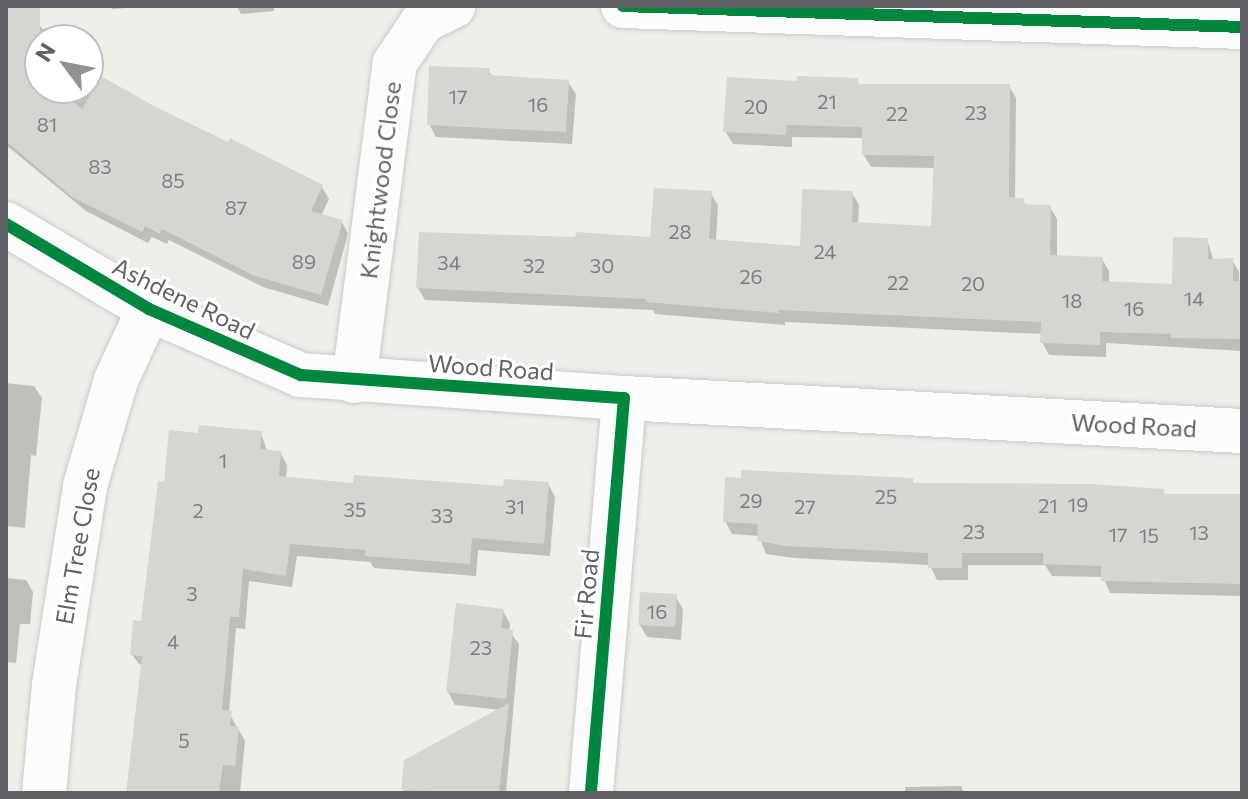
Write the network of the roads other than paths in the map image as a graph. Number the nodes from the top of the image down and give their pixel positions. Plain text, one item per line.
1 (454, 6) edge
2 (623, 6) edge
3 (1242, 27) edge
4 (6, 224) edge
5 (149, 309) junction
6 (354, 381) junction
7 (624, 398) junction
8 (1242, 431) edge
9 (44, 793) edge
10 (591, 793) edge

1 - 6 street, Knightwood Close
2 - 3 street
4 - 5 street, Ashdene Road
5 - 6 street, Ashdene Road
5 - 9 street, Elm Tree Close
6 - 7 street, Wood Road
7 - 8 street, Wood Road
7 - 10 street, Fir Road

